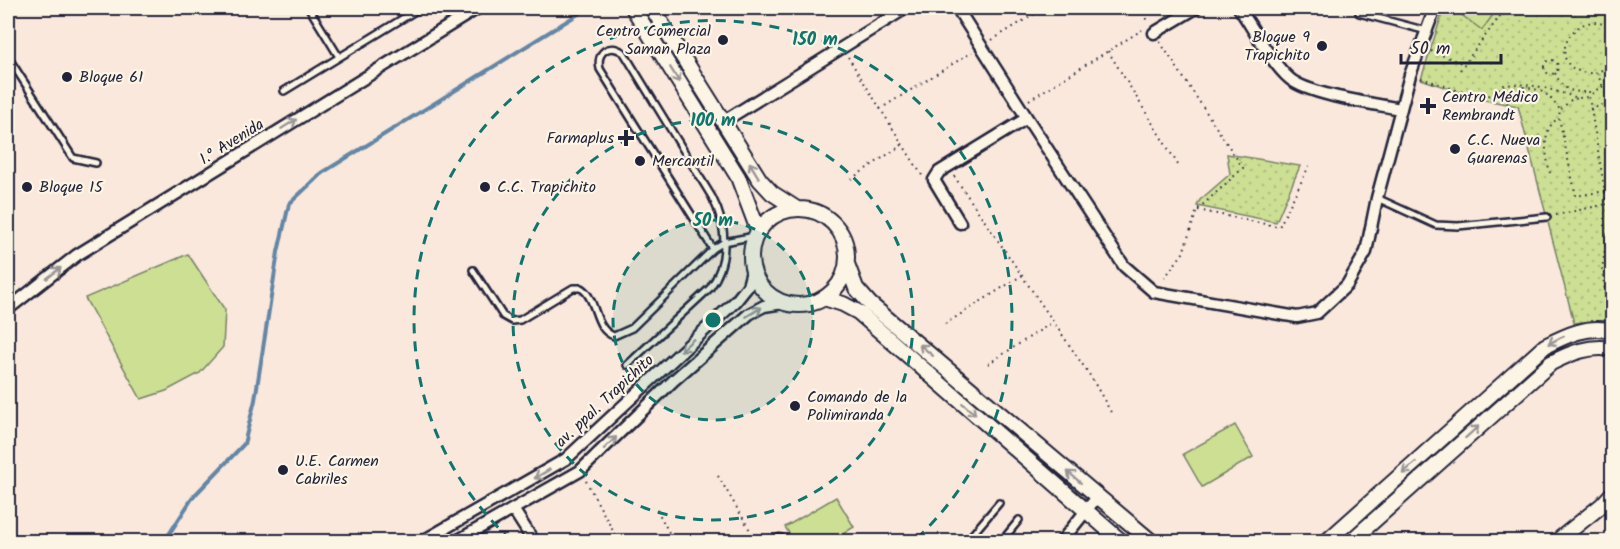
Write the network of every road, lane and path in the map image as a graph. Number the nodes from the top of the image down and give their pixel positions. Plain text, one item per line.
1 (309, 8) edge
2 (420, 8) edge
3 (478, 8) edge
4 (633, 8) edge
5 (652, 8) edge
6 (882, 8) edge
7 (906, 8) edge
8 (957, 8) edge
9 (1044, 8) edge
10 (1139, 8) edge
11 (1196, 8) edge
12 (1239, 8) edge
13 (1435, 8) edge
14 (1506, 8) edge
15 (1359, 13) dead end
16 (889, 18) junction
17 (1612, 30) edge
18 (1426, 31) junction
19 (1154, 33) joint
20 (982, 46) junction
21 (842, 47) junction
22 (1420, 47) junction
23 (1108, 51) junction
24 (8, 57) edge
25 (339, 57) junction
26 (1612, 62) edge
27 (1464, 64) junction
28 (1460, 70) dead end
29 (1597, 72) junction
30 (1555, 73) junction
31 (1410, 75) junction
32 (1612, 82) edge
33 (1603, 87) junction
34 (284, 92) dead end
35 (1593, 92) junction
36 (1578, 98) junction
37 (1589, 98) junction
38 (1612, 102) edge
39 (1507, 103) dead end
40 (1019, 106) junction
41 (879, 109) junction
42 (1401, 109) junction
43 (1590, 109) junction
44 (1560, 110) junction
45 (1027, 118) junction
46 (1559, 118) junction
47 (724, 121) junction
48 (1538, 136) dead end
49 (1546, 144) junction
50 (902, 145) junction
51 (96, 163) dead end
52 (947, 166) junction
53 (1309, 166) dead end
54 (1180, 168) dead end
55 (1550, 172) dead end
56 (851, 179) dead end
57 (934, 180) junction
58 (1605, 191) junction
59 (1377, 198) junction
60 (1607, 204) junction
61 (797, 209) junction
62 (1197, 210) junction
63 (1555, 215) dead end
64 (1547, 217) dead end
65 (960, 223) dead end
66 (757, 233) junction
67 (724, 242) junction
68 (713, 249) junction
69 (847, 264) junction
70 (473, 270) dead end
71 (752, 271) junction
72 (1021, 275) junction
73 (1154, 292) junction
74 (824, 298) junction
75 (783, 303) junction
76 (8, 309) edge
77 (1053, 322) junction
78 (945, 324) dead end
79 (1611, 326) edge
80 (1612, 349) edge
81 (988, 364) dead end
82 (627, 365) dead end
83 (1112, 414) dead end
84 (580, 471) junction
85 (718, 476) dead end
86 (519, 487) junction
87 (1612, 494) edge
88 (1097, 497) junction
89 (527, 501) junction
90 (999, 503) dead end
91 (513, 509) junction
92 (657, 510) dead end
93 (1086, 512) junction
94 (1019, 520) dead end
95 (673, 540) edge
96 (421, 542) edge
97 (455, 542) edge
98 (534, 542) edge
99 (619, 542) edge
100 (668, 542) edge
101 (756, 542) edge
102 (966, 542) edge
103 (1001, 542) edge
104 (1061, 542) edge
105 (1122, 542) edge
106 (1152, 542) edge
107 (1326, 542) edge
108 (1350, 542) edge
109 (1556, 542) edge

1 - 25 lane
2 - 25 lane
76 -> 3 street, 1.° Avenida
4 -> 66 street
5 - 47 street
6 - 16 lane
7 - 16 street
8 - 20 street
9 - 20 path
10 - 23 path
11 - 19 street
12 - 42 street
13 - 18 street
14 - 27 path
15 - 18 lane
16 - 21 street
17 - 29 path
18 - 22 street
19 - 62 path
20 - 40 street
20 - 41 path
21 - 41 path
21 - 47 street
22 - 27 path
22 - 31 street
23 - 40 path
23 - 54 path
24 - 51 lane
25 - 34 lane
26 - 29 path
27 - 28 path
29 - 33 path
30 - 30 path
30 - 35 path
31 - 36 path
31 - 42 street
32 - 33 path
33 - 35 path
35 - 37 path
36 - 37 path
36 - 44 path
37 - 43 path
38 - 43 path
39 - 44 path
40 - 45 street
41 - 50 path
42 - 59 street
43 - 58 path
44 - 46 path
45 - 52 street
45 - 73 street
46 - 49 path
46 - 58 path
61 -> 47 street
48 - 49 path
49 - 55 path
50 - 56 path
50 - 57 path
52 - 57 street
52 - 72 path
53 - 62 path
57 - 65 street
58 - 60 path
59 - 64 lane
59 - 73 street
60 - 63 path
60 - 79 path
61 - 66 street
61 - 69 street
62 - 73 path
66 - 67 lane
66 - 71 street
67 - 68 lane
67 - 68 lane
67 - 82 lane
68 - 70 lane
69 - 74 street
88 -> 69 street
71 - 75 street
71 -> 86 street, av. ppal. Trapichito
72 - 77 path
72 - 78 path
74 - 75 street
74 -> 93 street
84 -> 75 street, av. ppal. Trapichito
77 - 81 path
77 - 83 path
79 -> 107 street
108 -> 80 street
84 - 89 street, av. ppal. Trapichito
84 - 99 path
85 - 101 path
86 - 89 street
86 - 96 street, av. ppal. Trapichito
87 - 109 street
88 - 93 street
88 - 106 street
89 - 91 street, av. ppal. Trapichito
90 - 102 lane
91 - 97 street, av. ppal. Trapichito
91 - 98 street
92 - 95 path
93 - 104 street
93 - 105 street
94 - 103 lane
95 - 100 path

